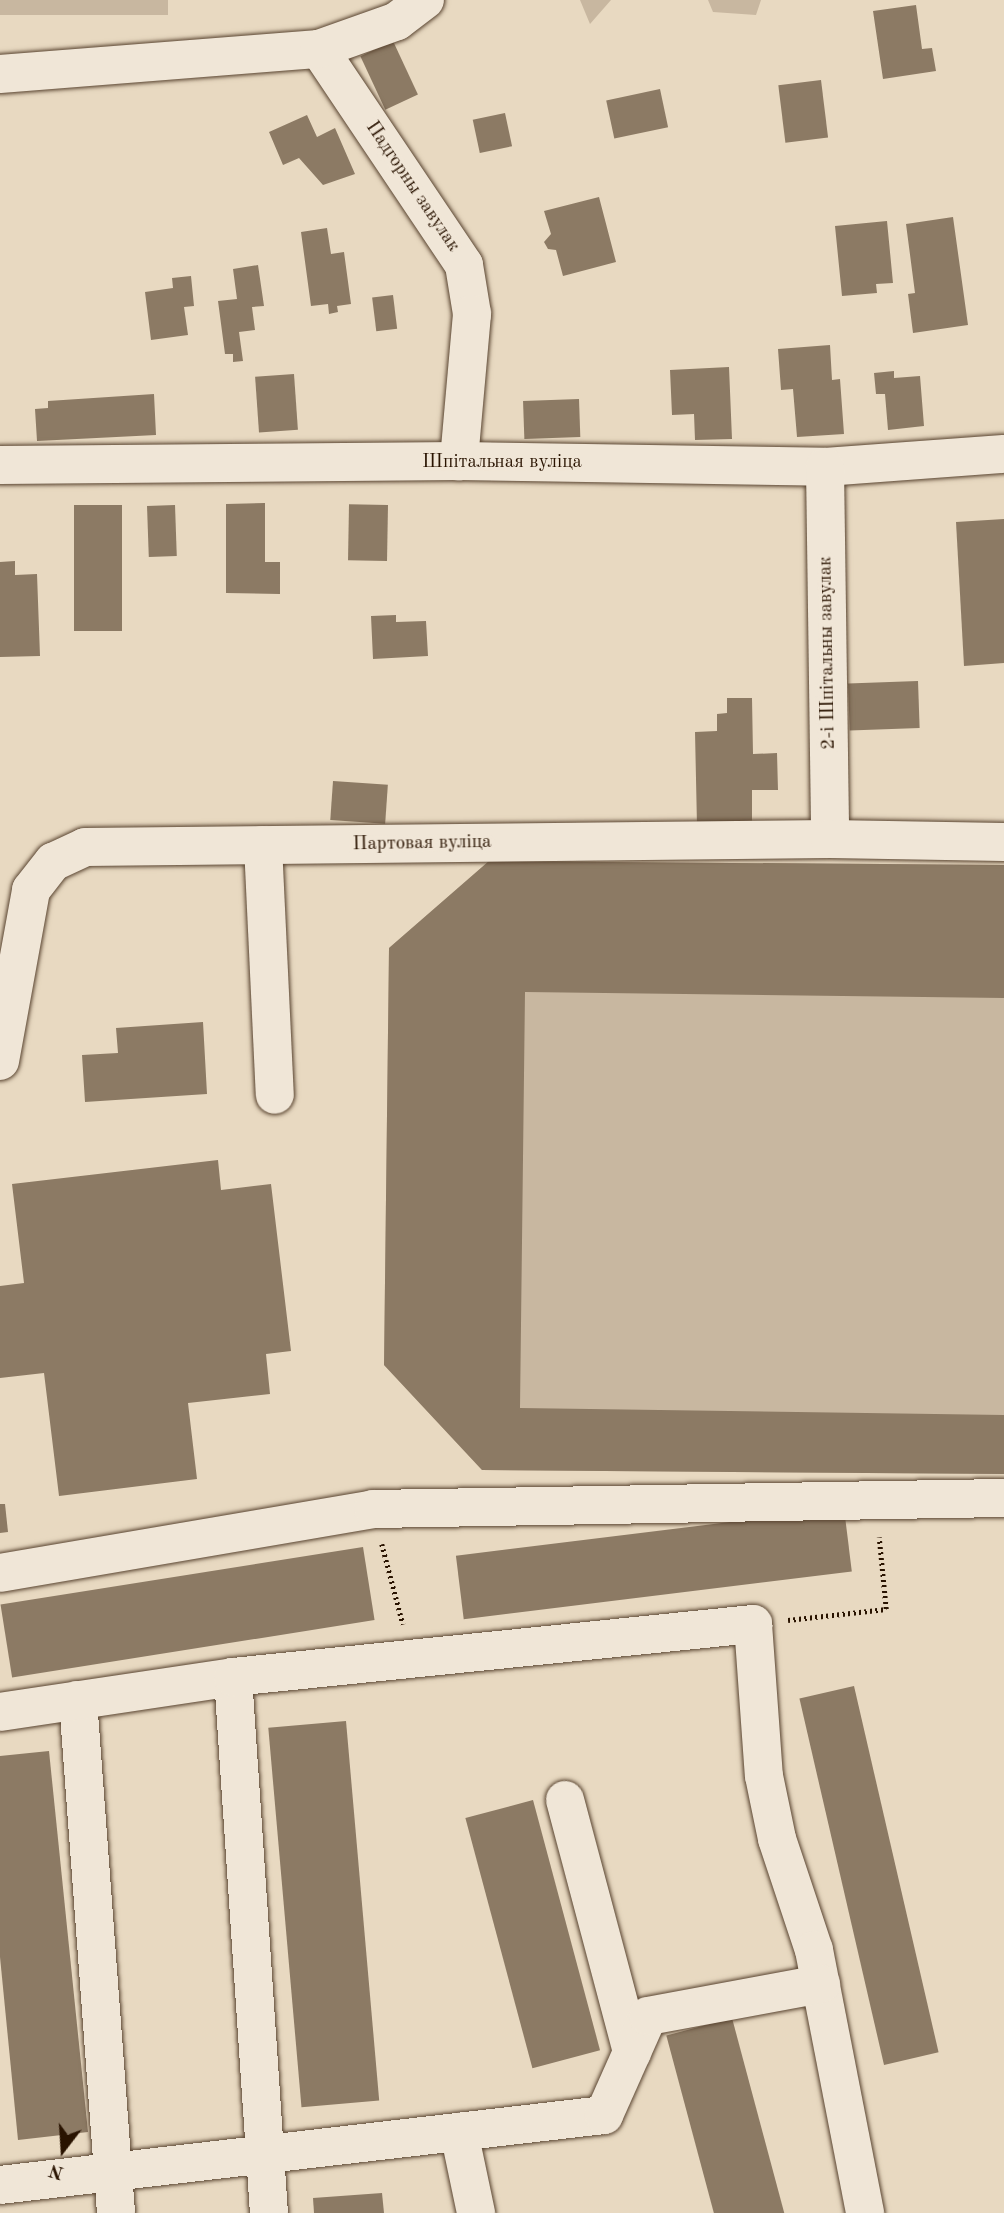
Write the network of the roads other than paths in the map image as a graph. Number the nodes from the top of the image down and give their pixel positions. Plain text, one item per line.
1 (425, 0) edge
2 (319, 49) junction
3 (0, 74) edge
4 (1004, 454) edge
5 (459, 461) junction
6 (0, 465) edge
7 (825, 467) junction
8 (830, 839) junction
9 (1004, 842) edge
10 (263, 845) junction
11 (0, 1061) edge
12 (275, 1095) dead end
13 (1004, 1498) edge
14 (0, 1573) edge
15 (233, 1677) junction
16 (78, 1700) junction
17 (0, 1712) edge
18 (565, 1800) dead end
19 (821, 1984) junction
20 (632, 2052) junction
21 (459, 2132) junction
22 (265, 2154) junction
23 (113, 2172) junction
24 (0, 2185) edge
25 (116, 2213) edge
26 (268, 2213) edge
27 (476, 2213) edge
28 (865, 2213) edge

1 - 2 street
2 - 3 street
2 - 5 street, Падгорны завулак
4 - 7 street, Шпітальная вуліца
5 - 6 street, Шпітальная вуліца
5 - 7 street, Шпітальная вуліца
7 - 8 street, 2-і Шпітальны завулак
8 - 9 street, Партовая вуліца
8 - 10 street, Партовая вуліца
10 - 11 street, Партовая вуліца
10 - 12 street
13 - 14 street
15 - 16 street
15 - 19 street
15 - 22 street
16 - 17 street
16 - 23 street
18 - 20 street
19 - 20 street
19 - 28 street
20 - 21 street
21 - 22 street
21 - 27 street
22 - 23 street
22 - 26 street
23 - 24 street
23 - 25 street

